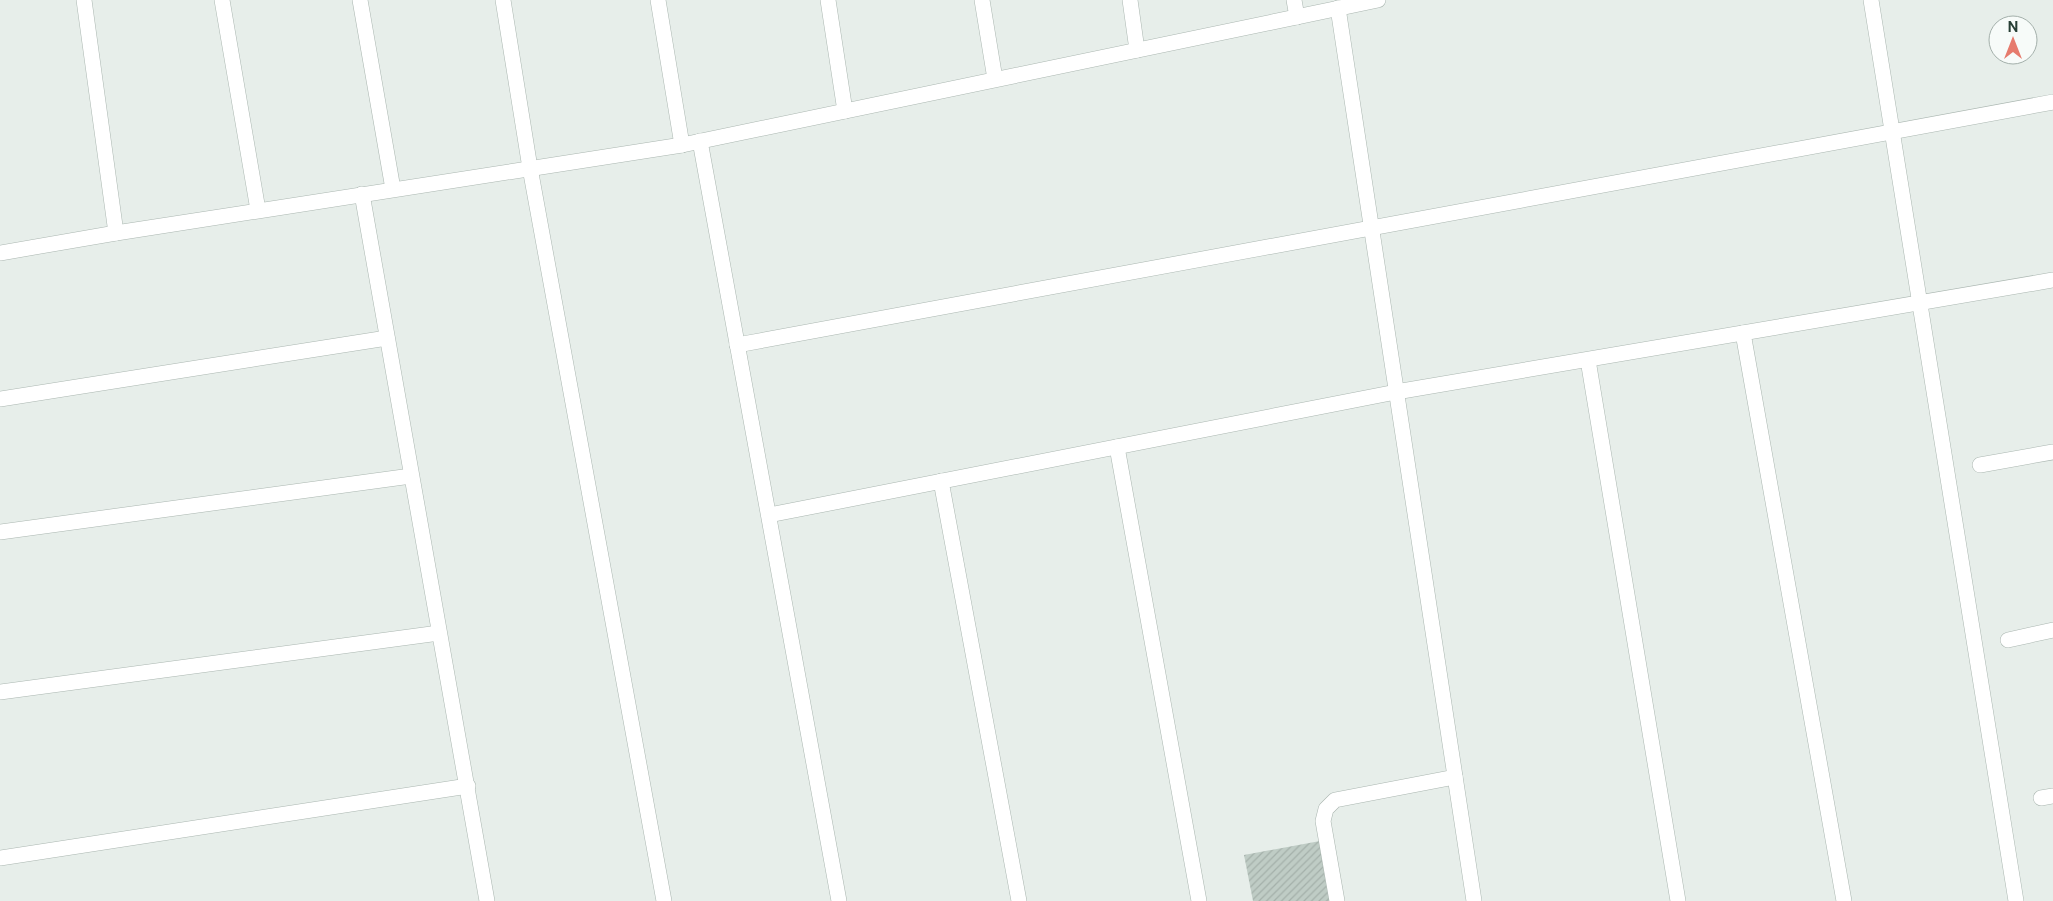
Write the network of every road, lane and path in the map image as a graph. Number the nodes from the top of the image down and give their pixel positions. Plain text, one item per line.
1 (84, 0) edge
2 (222, 0) edge
3 (360, 0) edge
4 (502, 0) edge
5 (658, 0) edge
6 (828, 0) edge
7 (982, 0) edge
8 (1130, 0) edge
9 (1294, 0) edge
10 (1378, 0) edge
11 (1871, 0) edge
12 (1338, 8) junction
13 (1297, 17) junction
14 (1137, 50) junction
15 (995, 79) junction
16 (2053, 102) edge
17 (845, 111) junction
18 (1893, 131) junction
19 (700, 141) junction
20 (682, 145) junction
21 (530, 168) junction
22 (392, 189) junction
23 (362, 194) junction
24 (258, 210) junction
25 (1371, 226) junction
26 (116, 233) junction
27 (0, 254) edge
28 (2053, 280) edge
29 (1920, 303) junction
30 (1743, 333) junction
31 (387, 338) junction
32 (737, 345) junction
33 (1588, 360) junction
34 (1396, 392) junction
35 (0, 399) edge
36 (1117, 447) junction
37 (2053, 452) edge
38 (1980, 465) dead end
39 (411, 476) junction
40 (941, 481) junction
41 (769, 515) junction
42 (0, 532) edge
43 (2053, 630) edge
44 (438, 633) junction
45 (2008, 640) dead end
46 (0, 692) edge
47 (1455, 777) junction
48 (468, 786) junction
49 (0, 858) edge
50 (487, 901) edge
51 (664, 901) edge
52 (839, 901) edge
53 (1019, 901) edge
54 (1198, 901) edge
55 (1337, 901) edge
56 (1474, 901) edge
57 (1678, 901) edge
58 (1844, 901) edge
59 (2016, 901) edge

1 - 26 street
2 - 24 street
3 - 22 street
4 - 21 street
5 - 20 street
6 - 17 street
7 - 15 street
8 - 14 street
9 - 13 street
10 - 12 street
11 - 18 street
12 - 13 street
12 - 25 street
13 - 14 street
14 - 15 street
15 - 17 street
16 - 18 street
17 - 19 street
18 - 25 street
18 - 29 street
19 - 20 street
19 - 32 street
20 - 21 street
21 - 22 street
21 - 51 street
22 - 23 street
23 - 24 street
23 - 31 street
24 - 26 street
25 - 32 street
25 - 34 street
26 - 27 street
28 - 29 street
29 - 30 street
29 - 59 street
30 - 33 street
30 - 58 street
31 - 35 street
31 - 39 street
32 - 41 street
33 - 34 street
33 - 57 street
34 - 36 street
34 - 47 street
36 - 40 street
36 - 54 street
37 - 38 street
39 - 42 street
39 - 44 street
40 - 41 street
40 - 53 street
41 - 52 street
43 - 45 street
44 - 46 street
44 - 48 street
47 - 55 street
47 - 56 street
48 - 49 street
48 - 50 street

